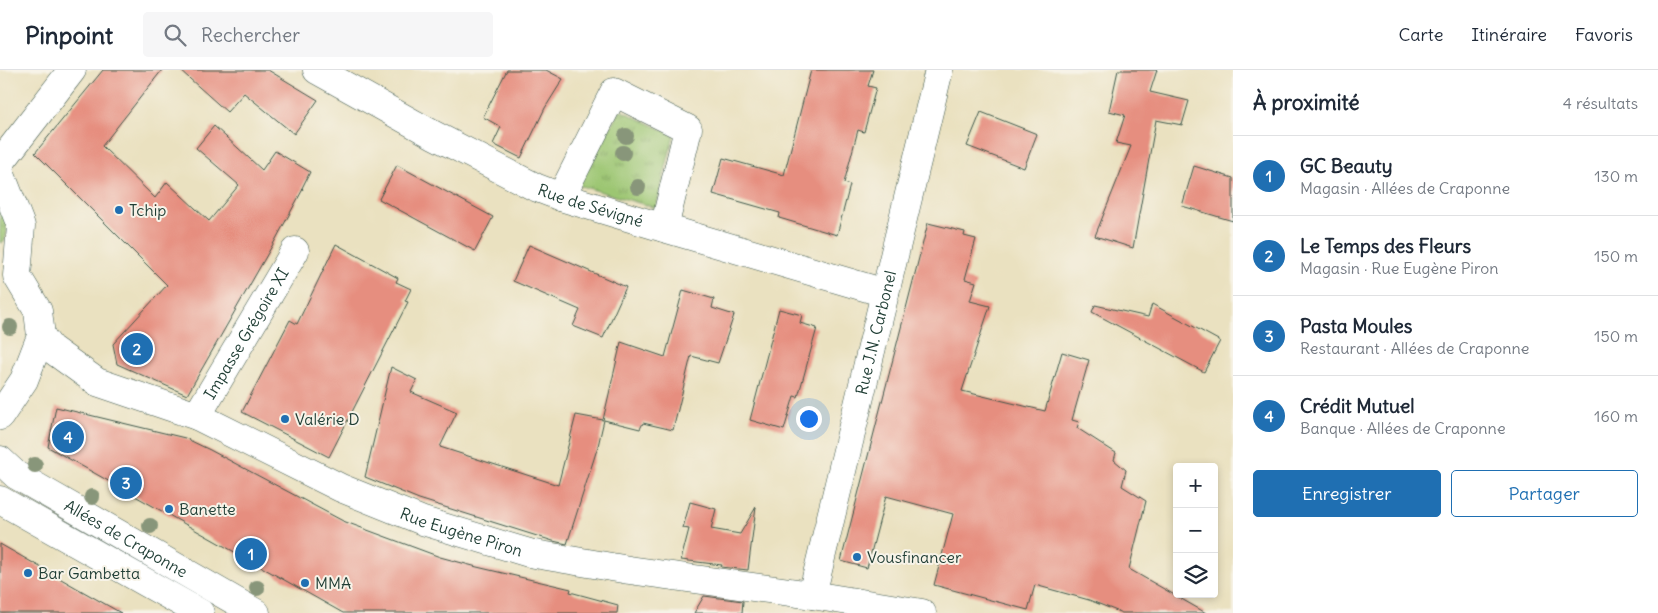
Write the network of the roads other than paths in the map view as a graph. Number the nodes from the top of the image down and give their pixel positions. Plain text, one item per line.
1 (72, 70) edge
2 (317, 70) edge
3 (939, 70) edge
4 (0, 163) edge
5 (0, 172) edge
6 (561, 197) junction
7 (664, 228) junction
8 (294, 251) dead end
9 (8, 270) edge
10 (885, 293) junction
11 (42, 336) junction
12 (0, 416) edge
13 (197, 416) junction
14 (0, 460) edge
15 (0, 500) edge
16 (812, 595) junction
17 (200, 613) edge
18 (256, 613) edge
19 (922, 613) edge

1 - 4 street
2 - 6 street, Rue de Sévigné
3 - 10 street, Rue J.N. Carbonel
5 - 9 street
6 - 7 street, Rue de Sévigné
6 - 7 street
7 - 10 street, Rue de Sévigné
8 - 13 street, Impasse Grégoire XI
9 - 11 street
10 - 16 street, Rue J.N. Carbonel
11 - 12 street
11 - 13 street, Rue Eugène Piron
13 - 16 street, Rue Eugène Piron
14 - 18 street, Allées de Craponne
15 - 17 street, Allées de Craponne
16 - 19 street, Rue Eugène Piron

